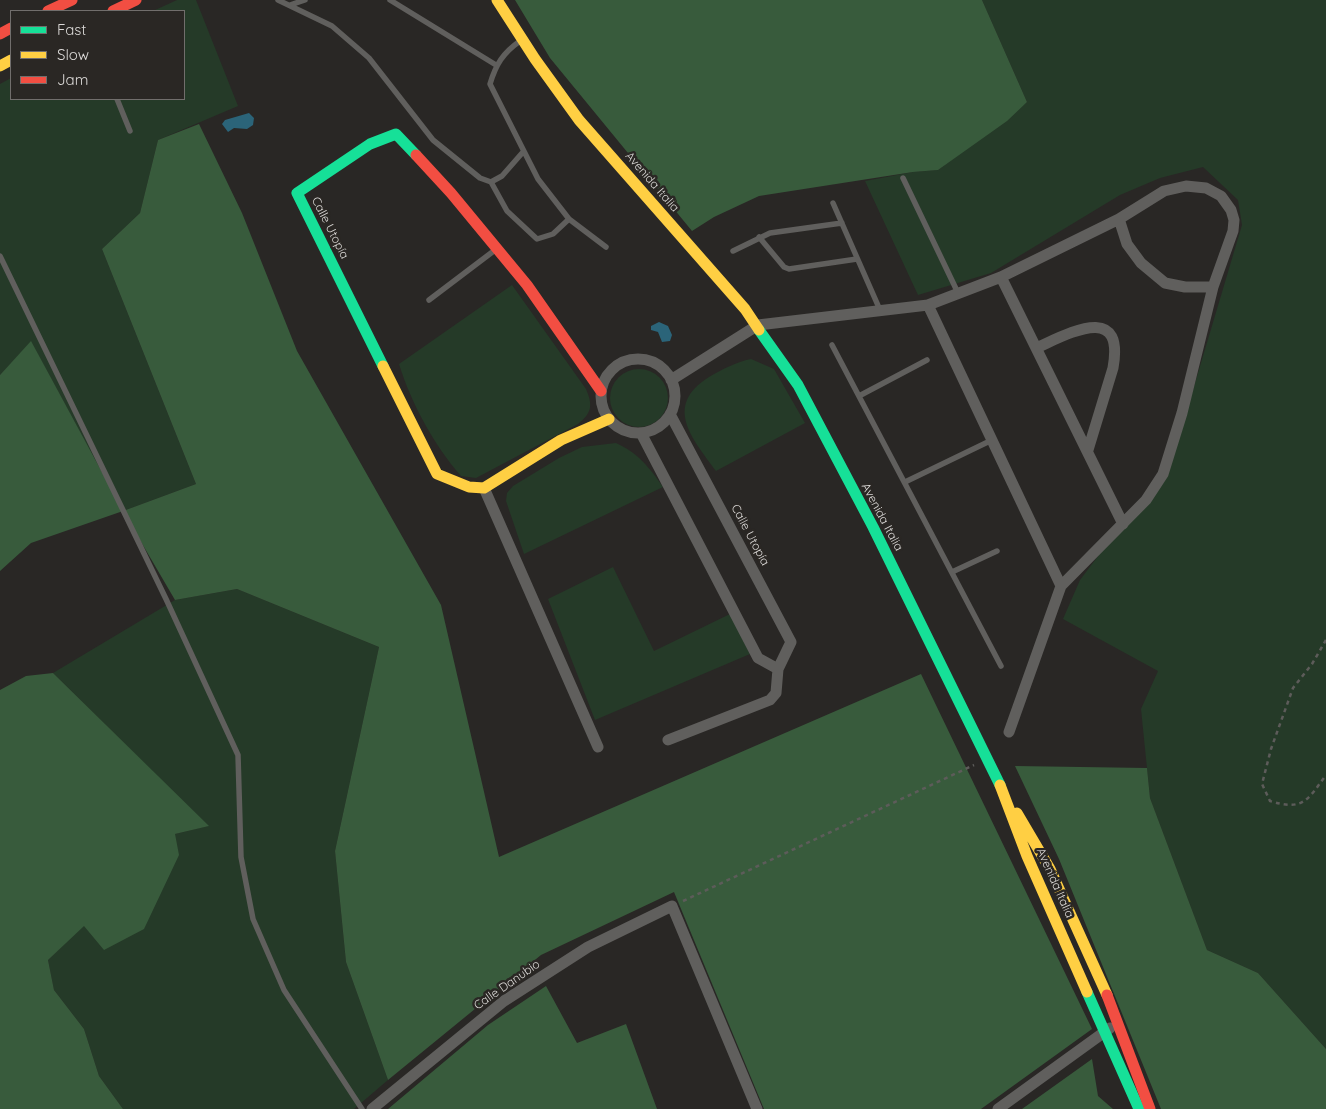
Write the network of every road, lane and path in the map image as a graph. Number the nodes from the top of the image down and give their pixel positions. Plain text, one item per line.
1 (72, 0) edge
2 (136, 0) edge
3 (278, 0) edge
4 (305, 0) edge
5 (390, 0) edge
6 (497, 0) edge
7 (290, 6) junction
8 (50, 10) edge
9 (117, 10) edge
10 (522, 40) junction
11 (496, 65) junction
12 (117, 100) edge
13 (130, 131) dead end
14 (523, 152) junction
15 (903, 178) dead end
16 (491, 182) junction
17 (832, 203) dead end
18 (569, 219) junction
19 (1119, 219) junction
20 (842, 224) junction
21 (759, 237) junction
22 (606, 247) dead end
23 (497, 248) junction
24 (733, 251) dead end
25 (0, 256) edge
26 (857, 259) junction
27 (1001, 278) junction
28 (1213, 287) junction
29 (958, 293) junction
30 (429, 300) dead end
31 (928, 304) junction
32 (880, 310) junction
33 (758, 325) junction
34 (832, 345) dead end
35 (1036, 348) junction
36 (927, 360) dead end
37 (671, 380) junction
38 (601, 391) junction
39 (859, 396) junction
40 (670, 414) junction
41 (609, 419) junction
42 (641, 433) junction
43 (992, 440) junction
44 (1088, 450) junction
45 (906, 482) junction
46 (484, 488) junction
47 (1123, 524) junction
48 (997, 551) dead end
49 (952, 572) junction
50 (1061, 586) junction
51 (1326, 640) edge
52 (1001, 666) dead end
53 (778, 669) junction
54 (1009, 732) dead end
55 (668, 740) dead end
56 (598, 748) dead end
57 (987, 758) junction
58 (1326, 775) edge
59 (1008, 798) junction
60 (672, 906) junction
61 (1119, 1022) junction
62 (1105, 1031) junction
63 (362, 1109) edge
64 (372, 1109) edge
65 (757, 1109) edge
66 (998, 1109) edge
67 (1139, 1109) edge
68 (1150, 1109) edge

1 - 8 main road
2 - 9 main road
3 - 7 lane
4 - 7 lane
5 - 11 lane
6 - 10 main road, Avenida Italia
7 - 16 lane
10 - 11 lane
10 - 33 main road, Avenida Italia
11 - 14 lane
12 - 13 lane
14 - 16 lane
14 - 18 lane
15 - 29 lane
16 - 18 lane
17 - 20 lane
18 - 22 lane
19 - 27 street
19 - 28 street
19 - 28 street
20 - 21 lane
20 - 26 lane
21 - 24 lane
21 - 26 lane
23 - 30 lane
23 - 38 main road, Calle Utopía
23 - 46 main road, Calle Utopía
25 - 63 lane
26 - 32 lane
27 - 29 street
27 - 35 street
28 - 47 street
29 - 31 street
31 - 32 street
31 - 43 street
32 - 33 street
33 - 37 street
33 - 57 main road, Avenida Italia
34 - 39 lane
35 - 44 street
35 - 44 street
36 - 39 lane
37 - 38 street
37 - 40 street
38 - 41 street
39 - 45 lane
40 - 42 street
40 - 53 street, Calle Utopía
41 - 42 street
41 - 46 main road
42 - 53 street
43 - 45 lane
43 - 50 street
44 - 47 street
45 - 49 lane
46 - 56 street
47 - 50 street
48 - 49 lane
49 - 52 lane
50 - 54 street
51 - 58 path
53 - 55 street, Calle Utopía
57 - 59 main road, Avenida Italia
57 - 60 path
59 - 61 main road
59 - 62 main road, Avenida Italia
60 - 64 street, Calle Danubio
60 - 65 street
61 - 62 street
61 - 68 main road
62 - 66 street
62 - 67 main road, Avenida Italia

